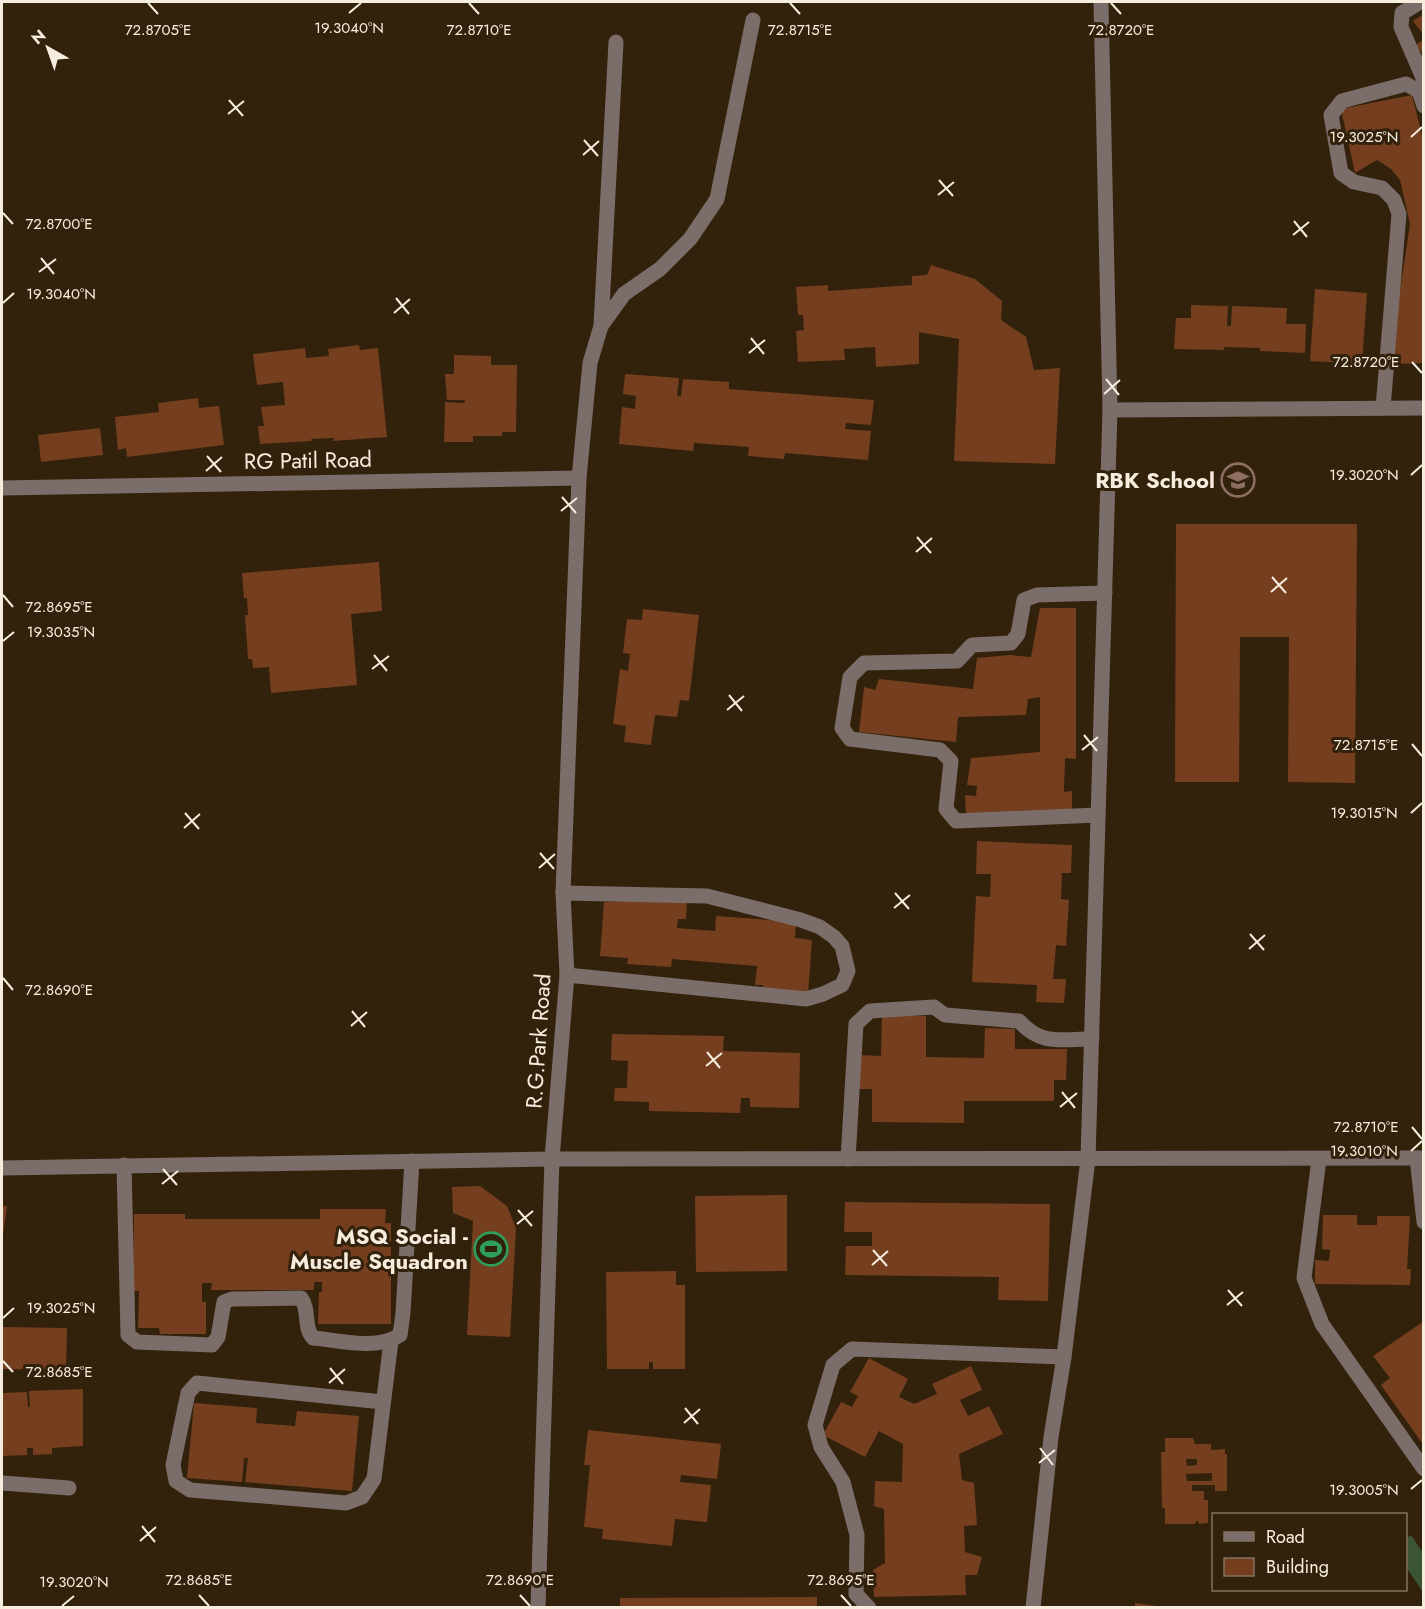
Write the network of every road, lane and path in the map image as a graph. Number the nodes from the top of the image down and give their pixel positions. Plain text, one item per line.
1 (1101, 2) edge
2 (1420, 2) edge
3 (753, 20) dead end
4 (616, 42) dead end
5 (1424, 80) edge
6 (1424, 106) edge
7 (601, 326) junction
8 (1383, 408) junction
9 (1424, 408) edge
10 (1110, 410) junction
11 (579, 478) junction
12 (2, 488) edge
13 (1105, 593) junction
14 (1098, 815) junction
15 (563, 893) junction
16 (567, 975) junction
17 (1092, 1039) junction
18 (1420, 1158) edge
19 (552, 1159) junction
20 (848, 1159) junction
21 (1088, 1159) junction
22 (1319, 1159) junction
23 (412, 1161) junction
24 (124, 1165) junction
25 (2, 1168) edge
26 (1424, 1222) edge
27 (391, 1341) junction
28 (1064, 1357) junction
29 (383, 1402) junction
30 (1424, 1469) edge
31 (2, 1484) edge
32 (69, 1488) dead end
33 (538, 1608) edge
34 (869, 1608) edge
35 (1034, 1608) edge

1 - 10 street
2 - 5 street
3 - 7 street
4 - 7 street
6 - 8 street
7 - 11 street, R.G.Park Road
8 - 9 street
8 - 10 street
10 - 13 street
11 - 12 street, RG Patil Road
11 - 15 street, R.G.Park Road
13 - 14 street
13 - 14 street
14 - 17 street
15 - 16 street, R.G.Park Road
15 - 16 street
16 - 19 street, R.G.Park Road
17 - 20 street
17 - 21 street
18 - 22 street
18 - 26 street
19 - 20 street
19 - 23 street
19 - 33 street, R.G.Park Road
20 - 21 street
21 - 22 street
21 - 28 street
22 - 30 street
23 - 24 street
23 - 27 street
24 - 25 street
24 - 27 street
27 - 29 street
28 - 34 street
28 - 35 street
29 - 29 street
31 - 32 street

